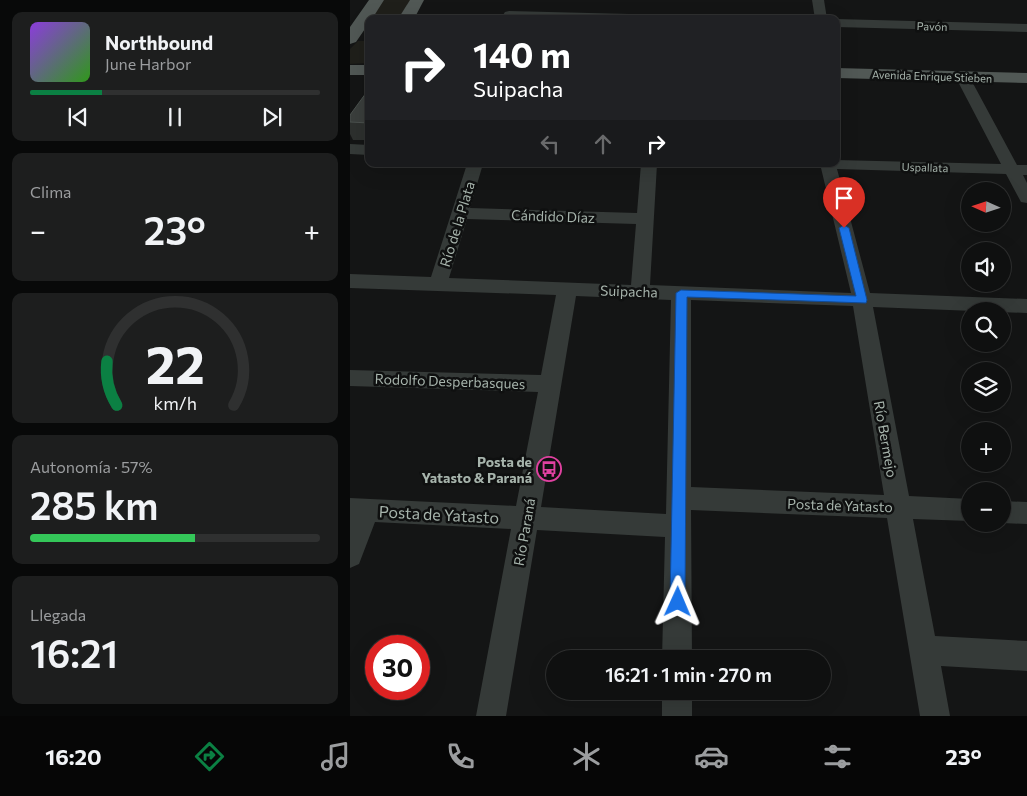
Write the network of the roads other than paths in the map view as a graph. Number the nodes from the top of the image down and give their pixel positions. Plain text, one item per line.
1 (377, 0) edge
2 (417, 0) edge
3 (517, 0) edge
4 (818, 0) edge
5 (367, 15) edge
6 (408, 15) edge
7 (508, 15) edge
8 (820, 15) edge
9 (365, 18) edge
10 (840, 23) edge
11 (1027, 28) edge
12 (365, 38) edge
13 (350, 40) edge
14 (840, 73) edge
15 (1027, 78) edge
16 (965, 82) junction
17 (840, 83) edge
18 (1027, 88) edge
19 (350, 149) edge
20 (365, 150) edge
21 (840, 164) edge
22 (474, 167) edge
23 (649, 167) edge
24 (829, 167) edge
25 (1019, 170) edge
26 (1027, 198) edge
27 (460, 212) junction
28 (645, 219) junction
29 (350, 281) edge
30 (438, 284) junction
31 (567, 289) junction
32 (640, 292) junction
33 (681, 293) junction
34 (862, 300) junction
35 (1027, 306) edge
36 (350, 378) edge
37 (550, 384) junction
38 (679, 498) junction
39 (898, 507) junction
40 (358, 510) edge
41 (961, 510) edge
42 (1011, 512) edge
43 (1027, 513) edge
44 (526, 518) junction
45 (679, 526) junction
46 (350, 555) edge
47 (677, 650) edge
48 (923, 650) junction
49 (1027, 656) edge
50 (677, 700) edge
51 (491, 716) edge
52 (677, 716) edge
53 (935, 716) edge

1 - 5 main road
2 - 6 main road
3 - 7 street
4 - 8 street
9 - 13 main road
10 - 11 street, Pavón
12 - 13 main road
14 - 16 main road, Avenida Enrique Stieben
15 - 16 main road, Avenida Enrique Stieben
16 - 17 main road, Avenida Enrique Stieben
16 - 18 main road, Avenida Enrique Stieben
16 - 25 street
19 - 20 street
21 - 25 street, Uspallata
22 - 27 street, Río de la Plata
23 - 28 street
24 - 34 street, Río Bermejo
25 - 26 street
27 - 28 street, Cándido Díaz
27 - 30 street, Río de la Plata
28 - 32 street
29 - 30 street, Suipacha
30 - 31 street, Suipacha
31 - 32 street, Suipacha
31 - 37 street, Río Paraná
32 - 33 street, Suipacha
33 - 34 street, Suipacha
33 - 38 street
34 - 35 street, Suipacha
34 - 39 street, Río Bermejo
36 - 37 street, Rodolfo Desperbasques
37 - 44 street, Río Paraná
38 - 39 street, Posta de Yatasto
38 - 45 street
39 - 41 street, Posta de Yatasto
39 - 48 street, Río Bermejo
40 - 44 street, Posta de Yatasto
40 - 46 street
42 - 43 street
44 - 45 street, Posta de Yatasto
44 - 51 street, Río Paraná
45 - 47 street
48 - 49 street
48 - 53 street, Río Bermejo
50 - 52 street

